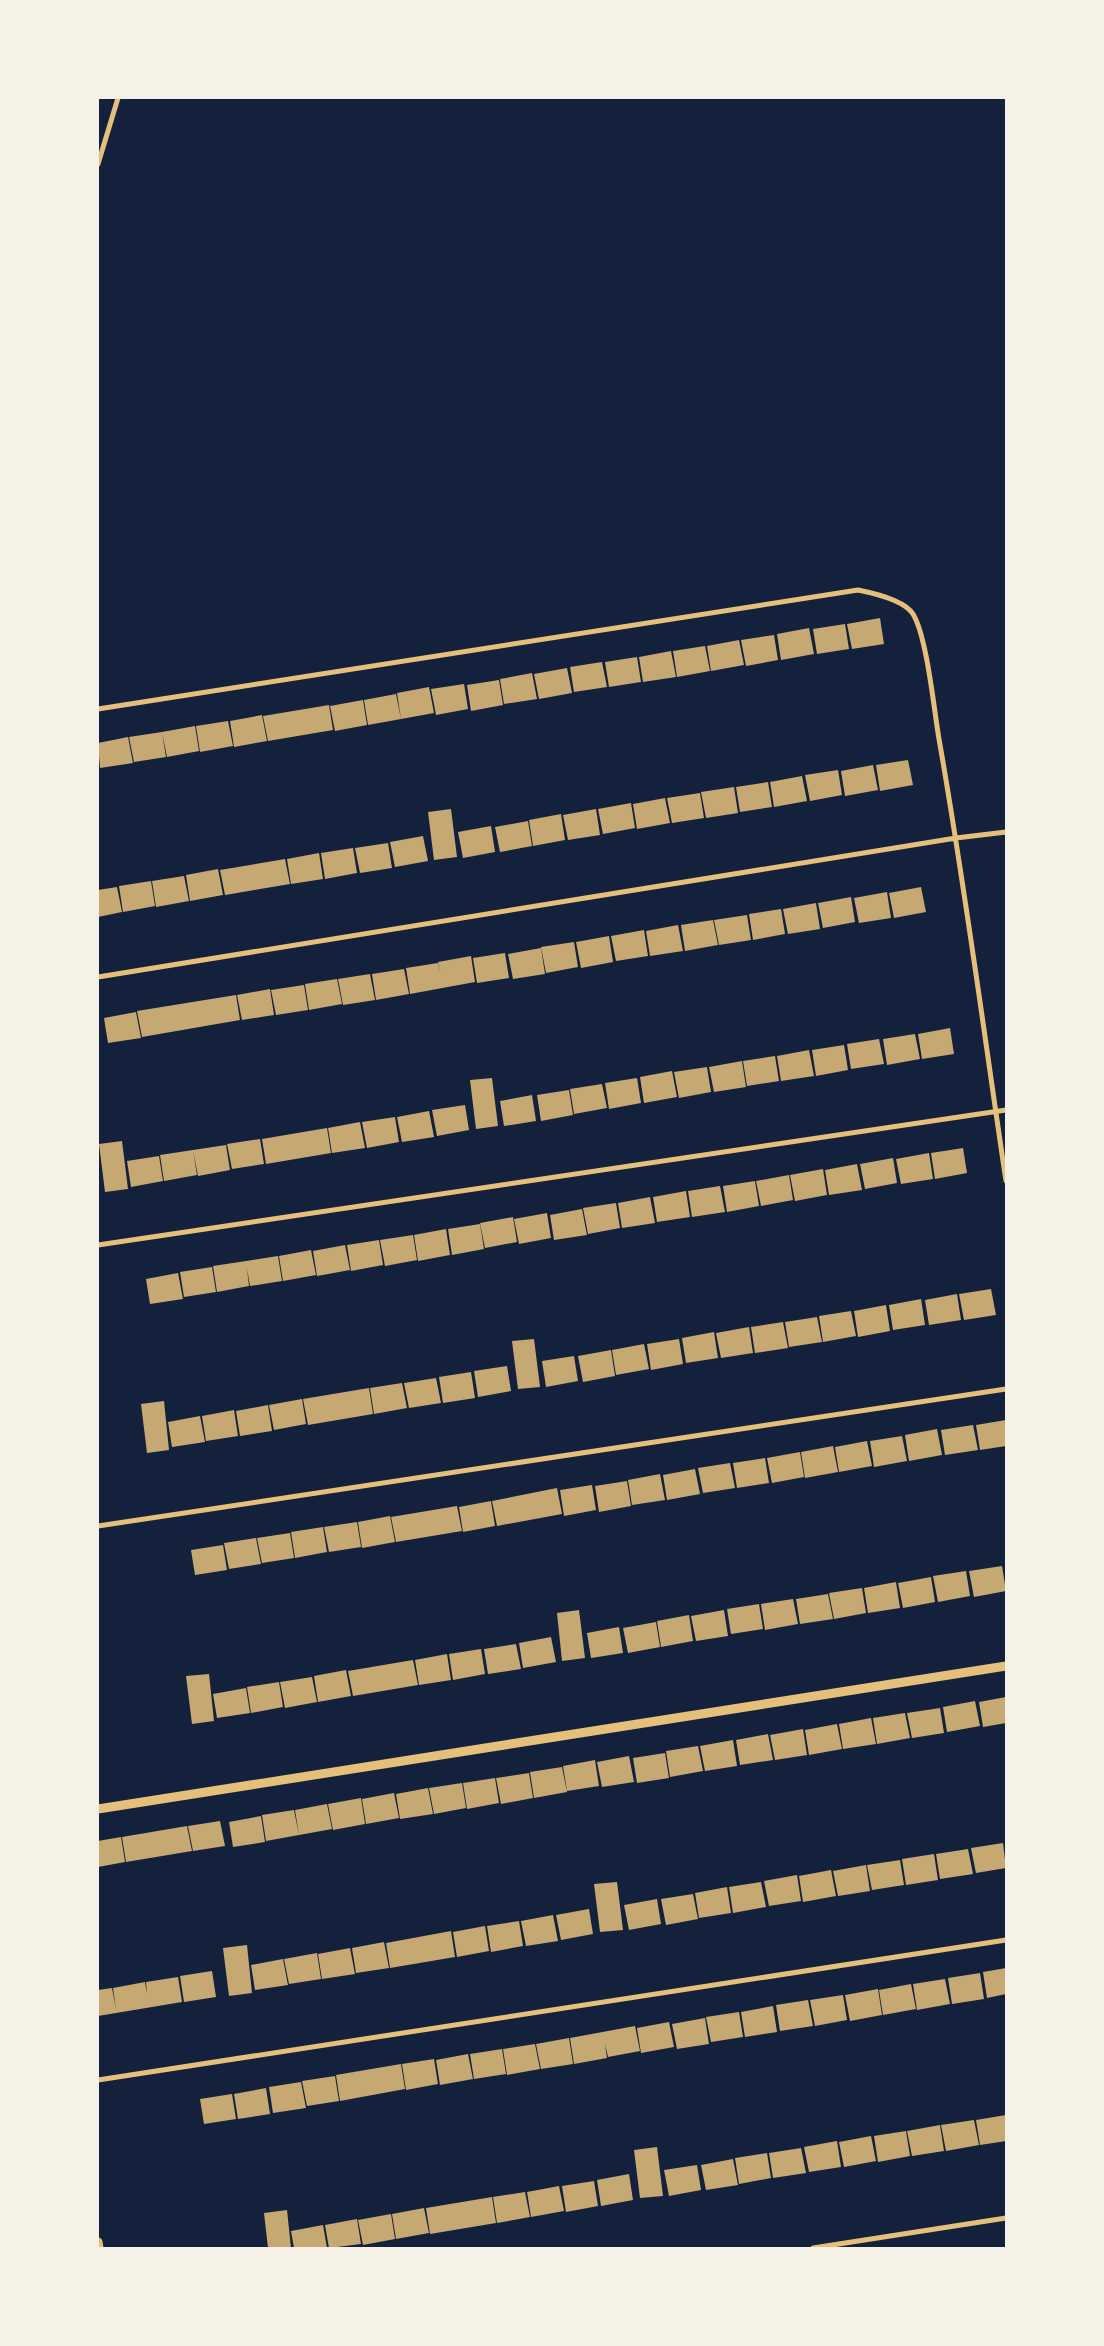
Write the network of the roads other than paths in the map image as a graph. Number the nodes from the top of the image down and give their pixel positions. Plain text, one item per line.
1 (118, 98) edge
2 (98, 164) edge
3 (98, 709) edge
4 (1006, 832) edge
5 (956, 838) junction
6 (98, 977) edge
7 (1006, 1110) edge
8 (996, 1111) junction
9 (1006, 1181) edge
10 (98, 1245) edge
11 (1006, 1389) edge
12 (98, 1526) edge
13 (1006, 1666) edge
14 (98, 1809) edge
15 (1006, 1940) edge
16 (98, 2080) edge
17 (1006, 2218) edge
18 (98, 2242) edge
19 (98, 2248) edge
20 (813, 2248) edge

1 - 2 street
3 - 5 street
4 - 5 street
5 - 6 street
5 - 8 street
7 - 8 street
8 - 9 street
8 - 10 street
11 - 12 street
13 - 14 street
15 - 16 street
17 - 20 street
18 - 19 street

